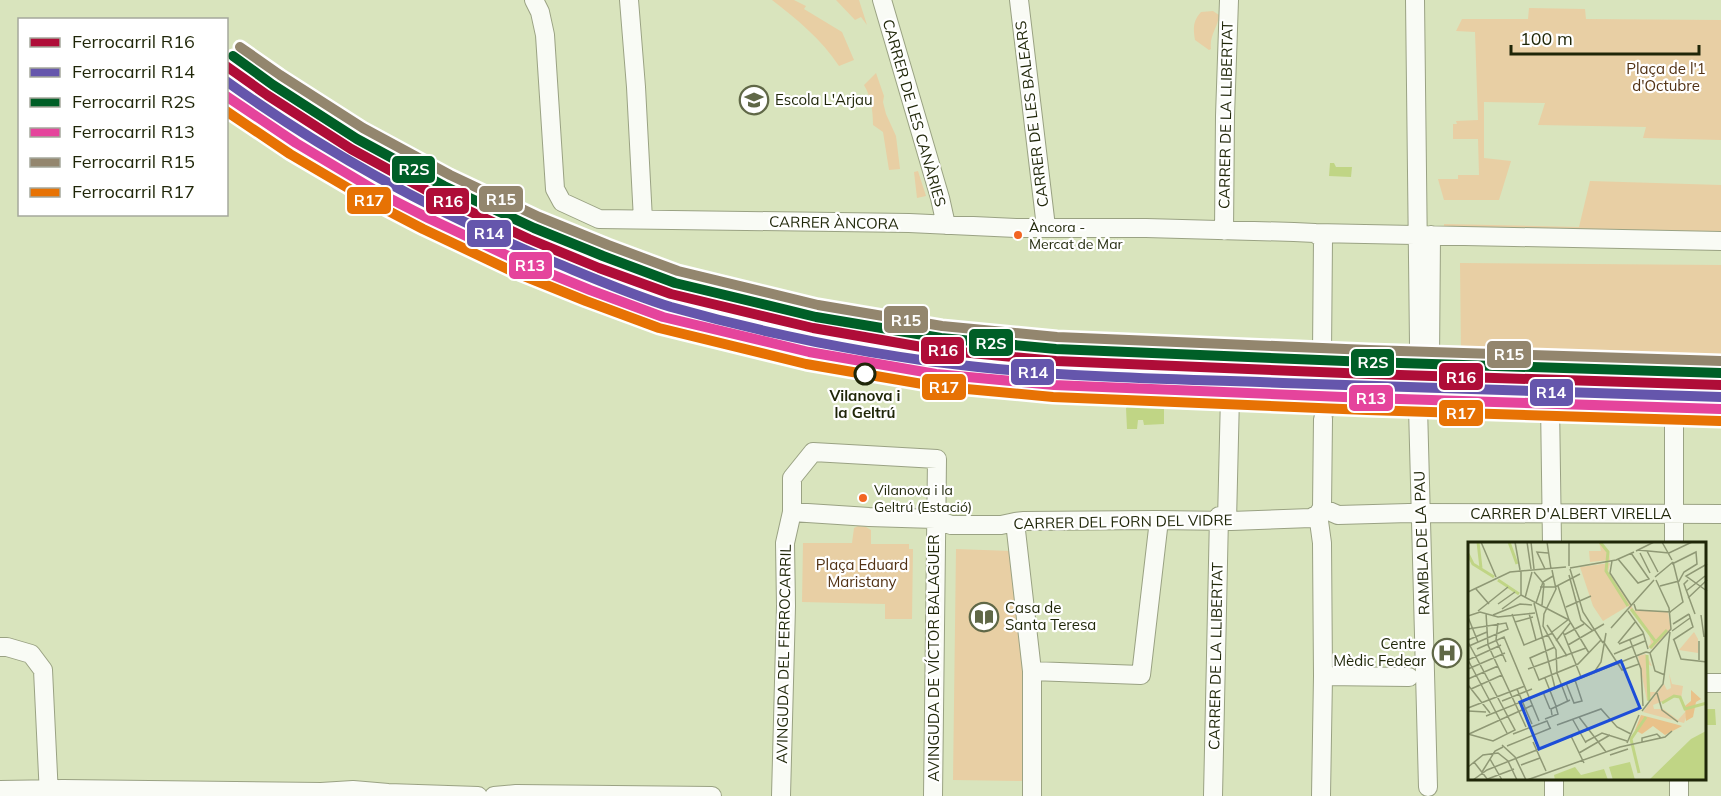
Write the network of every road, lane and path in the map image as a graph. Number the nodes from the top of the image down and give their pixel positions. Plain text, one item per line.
1 (534, 0) edge
2 (629, 0) edge
3 (882, 0) edge
4 (1019, 0) edge
5 (1229, 0) edge
6 (1415, 0) edge
7 (643, 220) junction
8 (946, 225) junction
9 (1046, 227) junction
10 (1224, 231) junction
11 (1322, 235) junction
12 (1416, 235) junction
13 (1721, 241) edge
14 (1322, 353) tunnel mouth
15 (1721, 367) edge
16 (1550, 403) junction
17 (1425, 404) junction
18 (1674, 404) junction
19 (1721, 405) edge
20 (1323, 419) tunnel mouth
21 (792, 512) junction
22 (1317, 513) junction
23 (1421, 513) junction
24 (1552, 513) junction
25 (1674, 514) junction
26 (1721, 514) edge
27 (935, 519) junction
28 (1159, 520) junction
29 (1221, 520) junction
30 (1015, 522) junction
31 (1552, 542) edge
32 (1674, 542) edge
33 (0, 647) edge
34 (1032, 671) junction
35 (1323, 676) junction
36 (1409, 677) dead end
37 (1428, 787) dead end
38 (0, 790) edge
39 (49, 792) edge
40 (327, 794) edge
41 (478, 796) edge
42 (494, 796) edge
43 (683, 796) edge
44 (712, 796) edge
45 (781, 796) edge
46 (933, 796) edge
47 (1032, 796) edge
48 (1213, 796) edge
49 (1321, 796) edge

1 - 7 street, CARRER ÀNCORA
2 - 7 street
3 - 8 street, CARRER DE LES CANÀRIES
4 - 9 street, CARRER DE LES BALEARS
5 - 10 street, CARRER DE LA LLIBERTAT
6 - 12 street
7 - 8 street, CARRER ÀNCORA
8 - 9 street, CARRER ÀNCORA
9 - 10 street, CARRER ÀNCORA
10 - 11 street, CARRER ÀNCORA
11 - 12 street, CARRER ÀNCORA
11 - 14 street
12 - 13 street
12 - 15 street
16 - 17 street
16 - 18 street
16 - 24 street
17 - 23 street, RAMBLA DE LA PAU
17 - 29 street, CARRER DE LA LLIBERTAT
18 - 19 street
18 - 25 street
20 - 22 street
21 - 27 street
21 - 27 street
21 - 45 street, AVINGUDA DEL FERROCARRIL
22 - 23 street, CARRER DEL FORN DEL VIDRE
22 - 29 street, CARRER DEL FORN DEL VIDRE
22 - 35 street
23 - 24 street, CARRER D'ALBERT VIRELLA
23 - 37 street, RAMBLA DE LA PAU
24 - 25 street, CARRER D'ALBERT VIRELLA
24 - 31 street
25 - 26 street, CARRER D'ALBERT VIRELLA
25 - 32 street
27 - 30 street, CARRER DEL FORN DEL VIDRE
27 - 46 street, AVINGUDA DE VÍCTOR BALAGUER
28 - 29 street, CARRER DEL FORN DEL VIDRE
28 - 30 street, CARRER DEL FORN DEL VIDRE
28 - 34 street
29 - 48 street, CARRER DE LA LLIBERTAT
30 - 34 street
33 - 39 street
34 - 47 street
35 - 36 street
35 - 49 street
38 - 39 street
39 - 40 street
40 - 41 street
42 - 43 street
43 - 44 street

